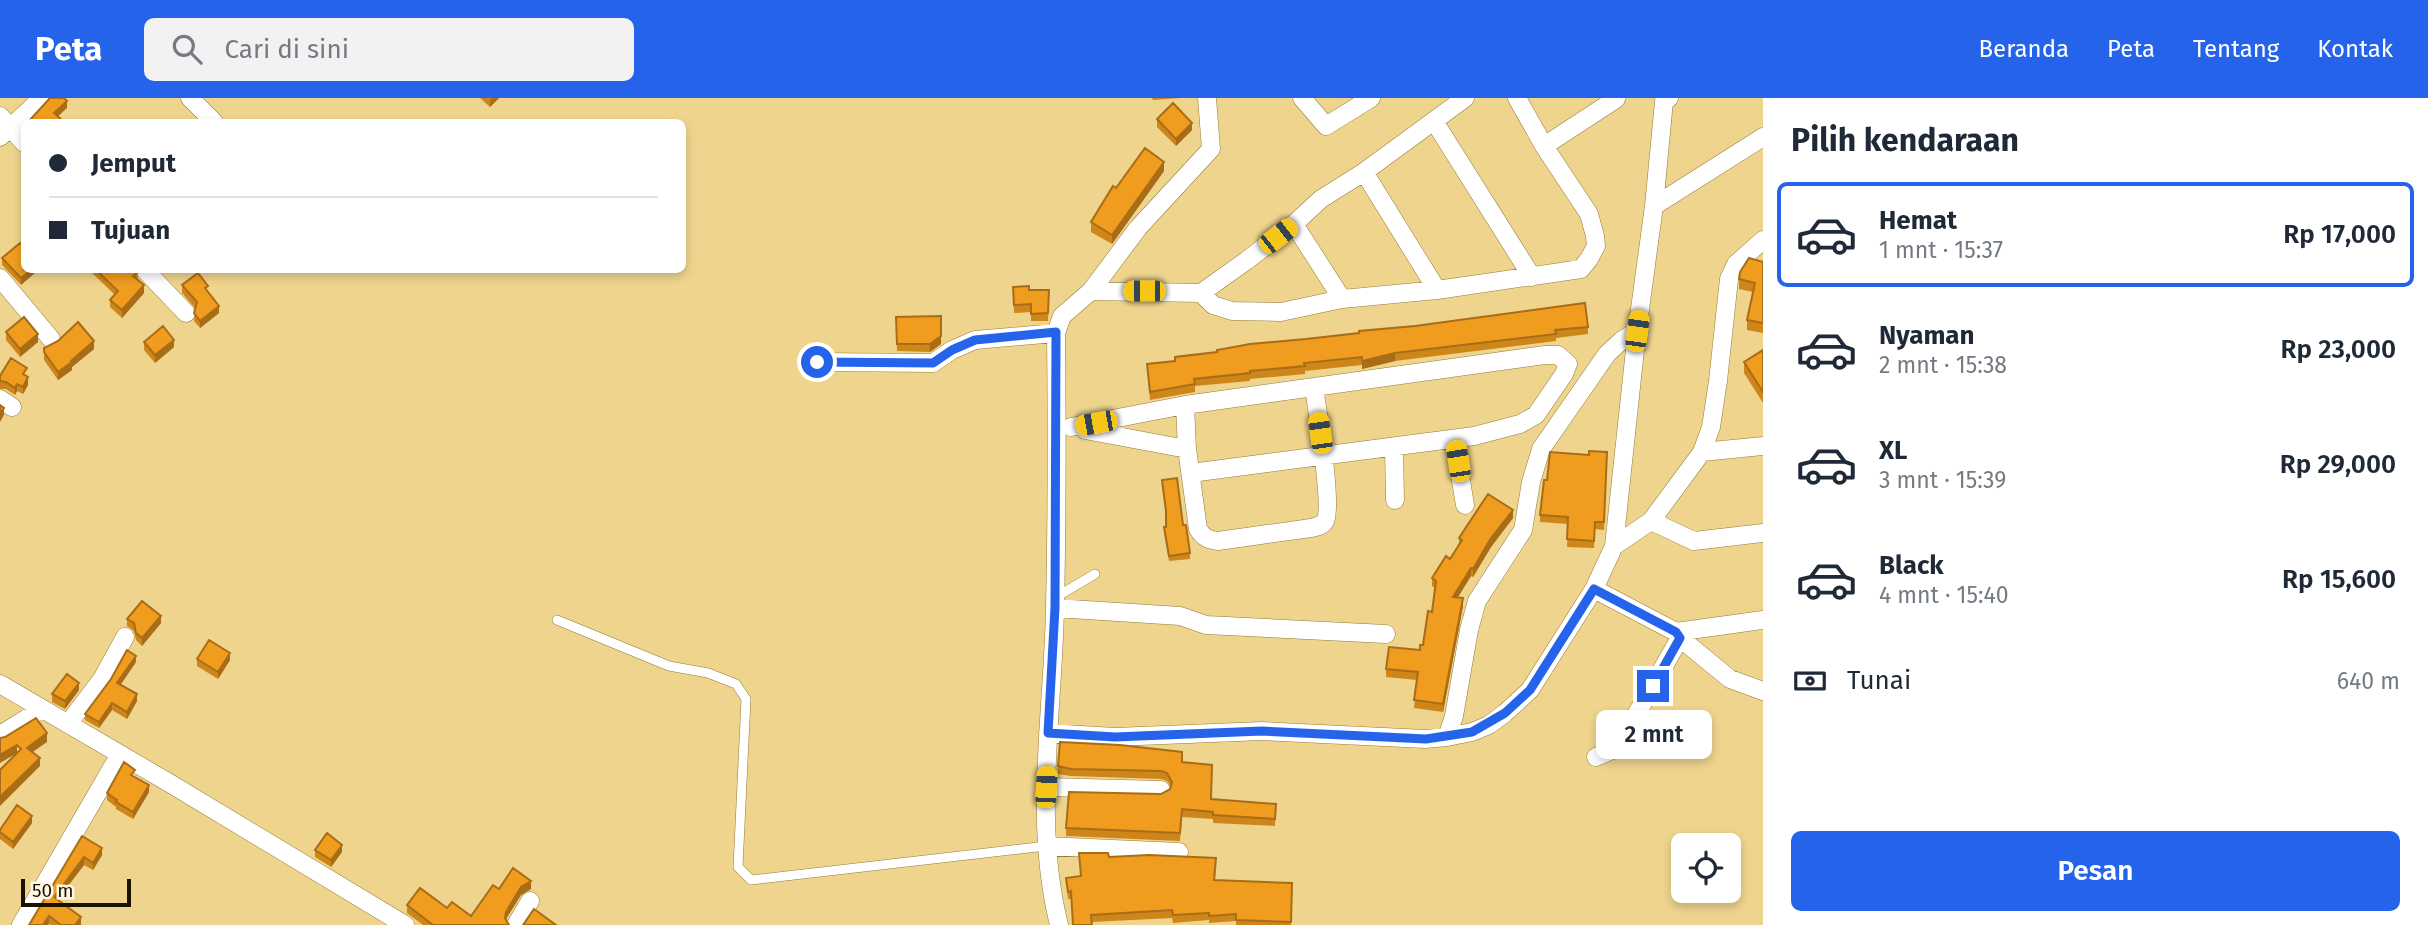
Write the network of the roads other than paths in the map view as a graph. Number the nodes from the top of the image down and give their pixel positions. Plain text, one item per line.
1 (41, 98) edge
2 (190, 98) edge
3 (1302, 98) edge
4 (1371, 98) edge
5 (1465, 98) edge
6 (1517, 98) edge
7 (1210, 99) edge
8 (1616, 99) edge
9 (1666, 99) edge
10 (211, 119) edge
11 (1434, 121) junction
12 (3, 127) edge
13 (1763, 137) edge
14 (21, 141) edge
15 (1544, 146) junction
16 (1364, 173) junction
17 (1654, 206) junction
18 (1294, 224) junction
19 (1763, 240) edge
20 (148, 273) edge
21 (1532, 277) junction
22 (0, 278) edge
23 (1437, 290) junction
24 (1091, 292) junction
25 (1202, 293) junction
26 (1342, 299) junction
27 (186, 313) dead end
28 (1637, 331) junction
29 (1056, 332) junction
30 (51, 339) dead end
31 (817, 362) dead end
32 (1314, 387) junction
33 (1185, 405) junction
34 (1064, 428) junction
35 (1454, 439) junction
36 (1763, 446) edge
37 (1394, 447) junction
38 (1187, 449) junction
39 (1702, 452) junction
40 (1323, 456) junction
41 (1191, 474) junction
42 (1395, 500) dead end
43 (1465, 505) dead end
44 (1651, 521) junction
45 (1763, 533) edge
46 (1614, 546) junction
47 (1095, 574) dead end
48 (1594, 589) junction
49 (1055, 603) junction
50 (557, 620) dead end
51 (1763, 620) edge
52 (1386, 634) dead end
53 (1678, 635) junction
54 (125, 637) dead end
55 (0, 684) edge
56 (1763, 691) edge
57 (42, 709) junction
58 (68, 724) junction
59 (1048, 733) junction
60 (0, 735) edge
61 (1447, 737) junction
62 (120, 754) junction
63 (1596, 757) dead end
64 (1046, 787) junction
65 (1161, 790) edge
66 (1046, 846) junction
67 (1179, 852) dead end
68 (530, 901) dead end
69 (21, 925) edge
70 (405, 925) edge
71 (516, 925) edge
72 (1059, 925) edge

1 - 12 street
2 - 10 street
3 - 4 street
5 - 11 street
6 - 15 street
7 - 24 street
8 - 15 street
9 - 17 street
11 - 16 street
11 - 21 street
12 - 14 street
13 - 17 street
15 - 21 street
16 - 18 street
16 - 23 street
17 - 28 street
18 - 25 street
18 - 26 street
19 - 39 street
20 - 27 street
21 - 23 street
22 - 30 street
23 - 26 street
24 - 25 street
24 - 29 street
25 - 26 street
28 - 46 street
28 - 61 street
29 - 31 street
29 - 34 street
32 - 33 street
32 - 35 street
32 - 40 street
33 - 34 street
33 - 38 street
34 - 38 street
34 - 49 street
35 - 37 street
35 - 43 street
36 - 39 street
37 - 40 street
37 - 42 street
38 - 41 street
39 - 44 street
40 - 41 street
40 - 41 street
44 - 45 street
44 - 46 street
46 - 48 street
47 - 49 lane
48 - 53 street
48 - 61 street
49 - 52 street
49 - 59 street
50 - 66 lane
51 - 53 street
53 - 56 street
53 - 63 street
54 - 58 street
55 - 57 street
57 - 58 street
57 - 60 street
58 - 62 street
59 - 61 street
59 - 64 street
62 - 69 street
62 - 70 street
64 - 65 street
64 - 66 street
66 - 67 street
66 - 72 street
68 - 71 street

